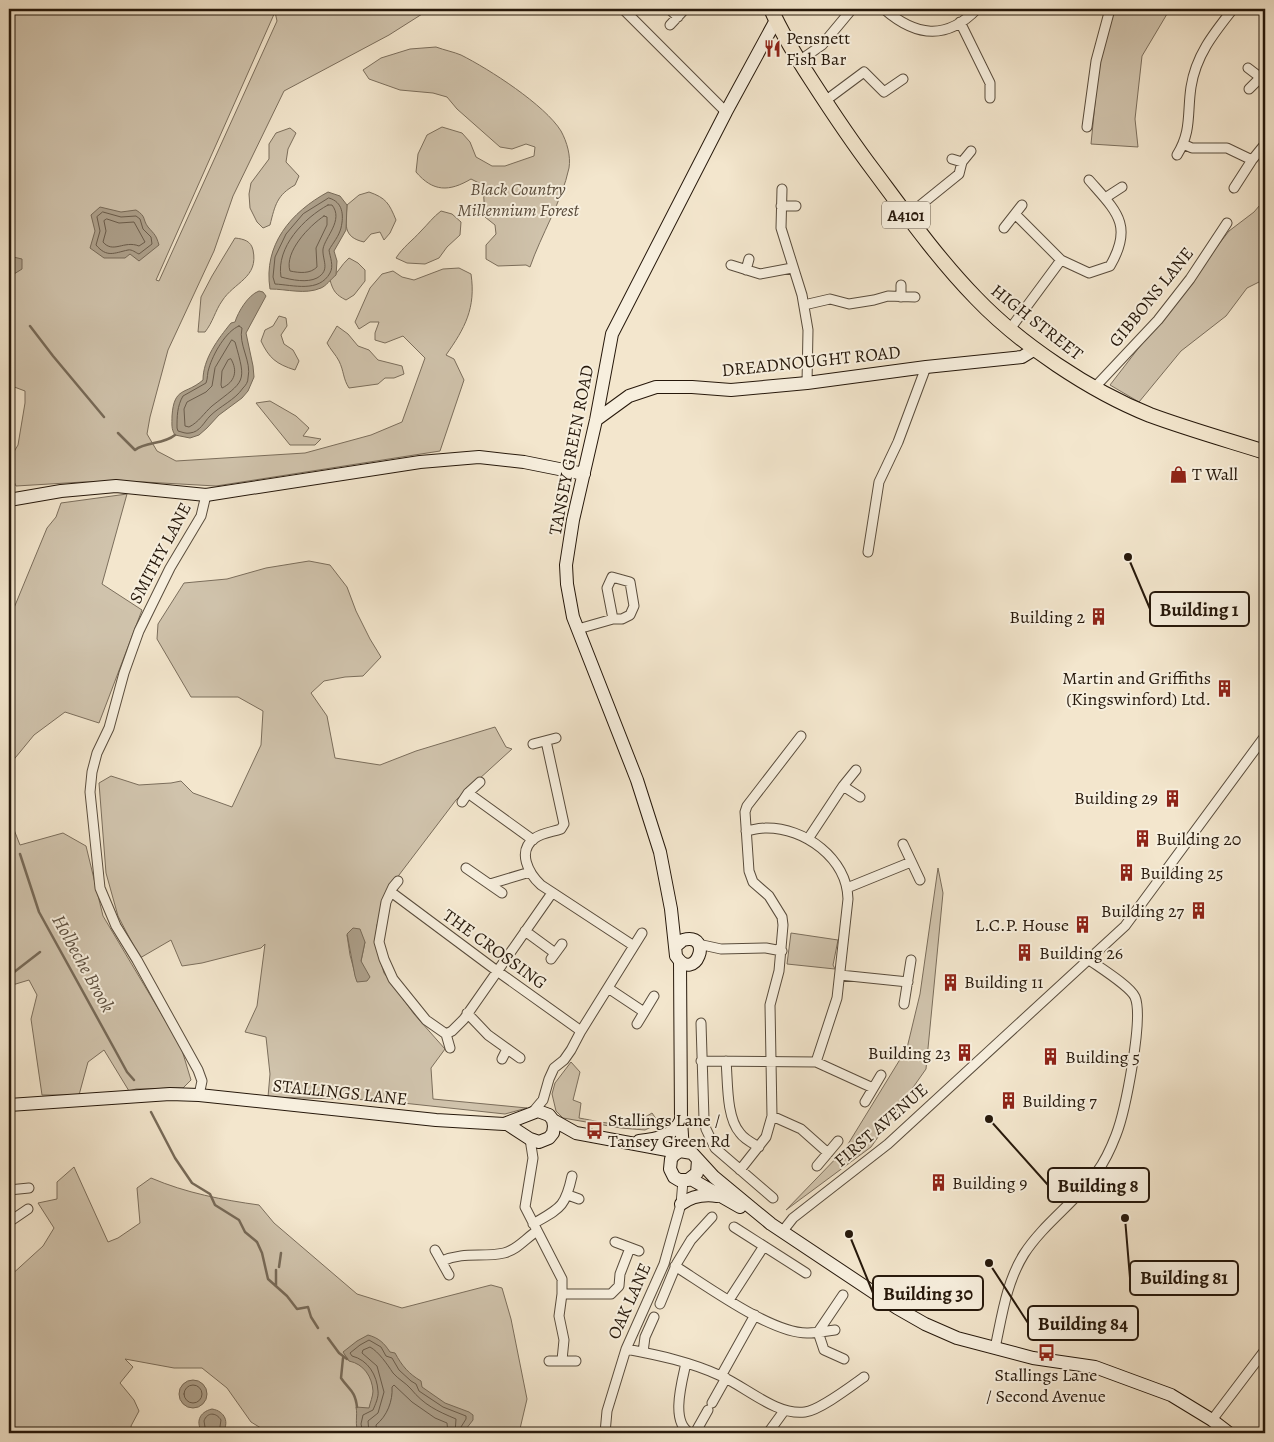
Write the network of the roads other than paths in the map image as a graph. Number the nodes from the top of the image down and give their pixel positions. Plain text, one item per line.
1 (669, 9) edge
2 (685, 9) edge
3 (852, 9) edge
4 (884, 9) edge
5 (977, 9) edge
6 (1110, 9) edge
7 (1231, 9) edge
8 (628, 10) edge
9 (774, 15) edge
10 (678, 17) junction
11 (960, 22) junction
12 (670, 25) dead end
13 (799, 61) junction
14 (1248, 68) dead end
15 (903, 79) dead end
16 (1262, 79) edge
17 (1249, 89) dead end
18 (990, 98) dead end
19 (825, 101) junction
20 (726, 112) junction
21 (1087, 128) dead end
22 (1184, 144) junction
23 (1265, 144) edge
24 (970, 151) dead end
25 (1177, 155) dead end
26 (952, 159) dead end
27 (1252, 160) junction
28 (962, 162) junction
29 (1089, 180) dead end
30 (1122, 187) dead end
31 (1234, 188) dead end
32 (782, 189) dead end
33 (1105, 198) junction
34 (1022, 205) dead end
35 (781, 206) junction
36 (796, 206) dead end
37 (1015, 214) junction
38 (907, 216) junction
39 (1227, 223) dead end
40 (1004, 228) dead end
41 (749, 259) dead end
42 (1062, 260) junction
43 (731, 265) dead end
44 (792, 268) junction
45 (746, 270) junction
46 (901, 285) dead end
47 (901, 296) junction
48 (914, 297) dead end
49 (804, 305) junction
50 (1010, 329) junction
51 (1036, 349) junction
52 (926, 367) junction
53 (807, 383) junction
54 (1095, 387) junction
55 (596, 420) junction
56 (1265, 452) edge
57 (584, 474) junction
58 (206, 496) junction
59 (9, 500) edge
60 (868, 552) dead end
61 (613, 619) junction
62 (578, 629) junction
63 (801, 736) dead end
64 (1265, 736) edge
65 (556, 738) dead end
66 (546, 741) junction
67 (533, 744) dead end
68 (856, 770) dead end
69 (480, 782) dead end
70 (843, 786) junction
71 (468, 793) junction
72 (860, 797) dead end
73 (462, 802) dead end
74 (746, 831) junction
75 (808, 839) junction
76 (532, 840) junction
77 (903, 844) dead end
78 (912, 862) junction
79 (466, 868) dead end
80 (530, 872) junction
81 (920, 880) dead end
82 (398, 881) dead end
83 (490, 884) junction
84 (847, 888) junction
85 (391, 892) junction
86 (502, 893) dead end
87 (552, 893) junction
88 (671, 910) junction
89 (525, 931) junction
90 (642, 933) dead end
91 (694, 941) junction
92 (562, 944) dead end
93 (634, 946) junction
94 (676, 946) junction
95 (721, 949) junction
96 (782, 951) junction
97 (1088, 959) junction
98 (911, 960) dead end
99 (690, 961) junction
100 (497, 971) junction
101 (840, 975) junction
102 (908, 982) junction
103 (608, 988) junction
104 (654, 996) dead end
105 (904, 1004) dead end
106 (644, 1012) junction
107 (467, 1013) junction
108 (701, 1023) dead end
109 (637, 1024) dead end
110 (581, 1031) junction
111 (446, 1034) junction
112 (450, 1048) dead end
113 (507, 1050) junction
114 (520, 1058) dead end
115 (502, 1059) dead end
116 (701, 1061) junction
117 (726, 1061) junction
118 (771, 1061) junction
119 (816, 1062) junction
120 (881, 1075) dead end
121 (873, 1088) junction
122 (199, 1095) junction
123 (543, 1100) junction
124 (864, 1102) dead end
125 (9, 1105) edge
126 (530, 1114) junction
127 (772, 1116) junction
128 (551, 1117) junction
129 (681, 1120) junction
130 (507, 1124) junction
131 (576, 1133) junction
132 (528, 1137) junction
133 (547, 1139) junction
134 (838, 1141) dead end
135 (632, 1142) junction
136 (759, 1147) junction
137 (680, 1152) junction
138 (828, 1153) junction
139 (533, 1158) junction
140 (698, 1160) junction
141 (669, 1164) junction
142 (817, 1166) dead end
143 (740, 1170) junction
144 (572, 1176) dead end
145 (687, 1180) junction
146 (29, 1188) dead end
147 (9, 1190) edge
148 (568, 1194) junction
149 (724, 1197) junction
150 (773, 1198) dead end
151 (578, 1199) dead end
152 (680, 1204) junction
153 (28, 1209) dead end
154 (712, 1217) dead end
155 (9, 1222) edge
156 (771, 1224) junction
157 (734, 1227) dead end
158 (535, 1228) junction
159 (782, 1232) junction
160 (615, 1242) dead end
161 (764, 1246) junction
162 (435, 1250) dead end
163 (442, 1261) junction
164 (675, 1266) junction
165 (806, 1273) dead end
166 (450, 1275) dead end
167 (562, 1294) junction
168 (843, 1295) dead end
169 (729, 1300) junction
170 (660, 1304) dead end
171 (754, 1315) junction
172 (654, 1317) dead end
173 (835, 1330) dead end
174 (818, 1332) junction
175 (995, 1348) junction
176 (626, 1349) junction
177 (1265, 1350) edge
178 (643, 1352) junction
179 (844, 1359) dead end
180 (562, 1360) junction
181 (549, 1361) dead end
182 (576, 1361) dead end
183 (686, 1363) junction
184 (724, 1377) junction
185 (864, 1377) dead end
186 (784, 1410) junction
187 (1212, 1420) junction
188 (682, 1425) junction
189 (605, 1433) edge
190 (677, 1433) edge
191 (690, 1433) edge
192 (695, 1433) edge
193 (768, 1433) edge
194 (1229, 1433) edge

1 - 10 street
2 - 10 street
3 - 13 street
4 - 11 street
5 - 11 street
6 - 21 street
7 - 22 street
8 - 20 street
9 - 13 main road, HIGH STREET / A4101
9 - 20 street, TANSEY GREEN ROAD
10 - 12 street
11 - 18 street
13 - 19 main road, HIGH STREET / A4101
14 - 16 street
15 - 19 street
16 - 17 street
19 - 38 main road, HIGH STREET / A4101
20 - 55 street, TANSEY GREEN ROAD
22 - 25 street
22 - 27 street
23 - 27 street
24 - 28 street
26 - 28 street
27 - 31 street
28 - 38 street
29 - 33 street
30 - 33 street
32 - 35 street
33 - 42 street
34 - 37 street
35 - 36 street
35 - 44 street
37 - 40 street
37 - 42 street
38 - 50 main road, HIGH STREET / A4101
39 - 54 street, GIBBONS LANE
41 - 45 street
42 - 50 street
43 - 45 street
44 - 45 street
44 - 49 street
46 - 47 street
47 - 48 street
47 - 49 street
49 - 53 street
50 - 51 main road, HIGH STREET / A4101
51 - 52 street, DREADNOUGHT ROAD
51 - 54 main road, HIGH STREET / A4101
52 - 53 street, DREADNOUGHT ROAD
52 - 60 street
53 - 55 street, DREADNOUGHT ROAD
54 - 56 main road, HIGH STREET / A4101
55 - 57 street, TANSEY GREEN ROAD
57 - 58 street, SMITHY LANE
57 - 62 street, TANSEY GREEN ROAD
58 - 59 street
58 - 122 street, SMITHY LANE
61 - 61 street
61 - 62 street
62 - 88 street, TANSEY GREEN ROAD
63 - 74 street
64 - 97 street, FIRST AVENUE
65 - 66 street
66 - 67 street
66 - 76 street
68 - 70 street
69 - 71 street
70 - 72 street
70 - 75 street
71 - 73 street
71 - 76 street
74 - 75 street
74 - 96 street
75 - 84 street
76 - 80 street
77 - 78 street
78 - 81 street
78 - 84 street
79 - 83 street
80 - 83 street
80 - 87 street
82 - 85 street
83 - 86 street
84 - 101 street
85 - 100 street, THE CROSSING
85 - 111 street
87 - 89 street
87 - 93 street
88 - 91 street, TANSEY GREEN ROAD
88 - 94 street, TANSEY GREEN ROAD
89 - 92 street
89 - 100 street
90 - 93 street
91 - 94 street
91 - 95 street
91 - 99 street, TANSEY GREEN ROAD
93 - 103 street
94 - 99 street, TANSEY GREEN ROAD
95 - 96 street
95 - 99 street
96 - 118 street
97 - 159 street, FIRST AVENUE
97 - 175 street
98 - 102 street
99 - 129 street, TANSEY GREEN ROAD
100 - 107 street
100 - 110 street, THE CROSSING
101 - 102 street
101 - 119 street
102 - 105 street
103 - 106 street
103 - 110 street
104 - 106 street
106 - 109 street
107 - 111 street
107 - 113 street
108 - 116 street
110 - 123 street
111 - 112 street
113 - 114 street
113 - 115 street
116 - 117 street
116 - 143 street
117 - 118 street
117 - 136 street
118 - 119 street
118 - 127 street
119 - 121 street
120 - 121 street
121 - 124 street
122 - 125 street, STALLINGS LANE
122 - 130 street, STALLINGS LANE
123 - 126 street
123 - 128 street
126 - 128 street
126 - 130 street, STALLINGS LANE
126 - 132 street
127 - 136 street
127 - 138 street
128 - 131 street
128 - 133 street
129 - 135 street
129 - 137 street, TANSEY GREEN ROAD
130 - 132 street, STALLINGS LANE
131 - 133 street
131 - 135 street
132 - 133 street
132 - 139 street
133 - 139 street
134 - 138 street
135 - 137 street
135 - 141 street
136 - 143 street
137 - 140 street
137 - 141 street
138 - 142 street
139 - 158 street
140 - 145 street
140 - 156 street
141 - 145 street
143 - 150 street
144 - 148 street
145 - 149 street
145 - 152 street, OAK LANE
146 - 147 street
148 - 151 street
148 - 158 street
149 - 152 street
149 - 156 street
152 - 176 street, OAK LANE
153 - 155 street
154 - 164 street
156 - 159 street
157 - 161 street
158 - 163 street
158 - 167 street
159 - 175 street
160 - 167 street
161 - 165 street
161 - 169 street
162 - 163 street
163 - 166 street
164 - 169 street
164 - 170 street
167 - 180 street
168 - 174 street
169 - 171 street
171 - 174 street
171 - 184 street
172 - 178 street
173 - 174 street
174 - 179 street
175 - 187 street
176 - 178 street
176 - 189 street, OAK LANE
177 - 187 street
178 - 183 street
180 - 181 street
180 - 182 street
183 - 184 street
183 - 188 street
184 - 186 street
184 - 192 street
185 - 186 street
186 - 193 street
187 - 194 street
188 - 190 street
188 - 191 street

